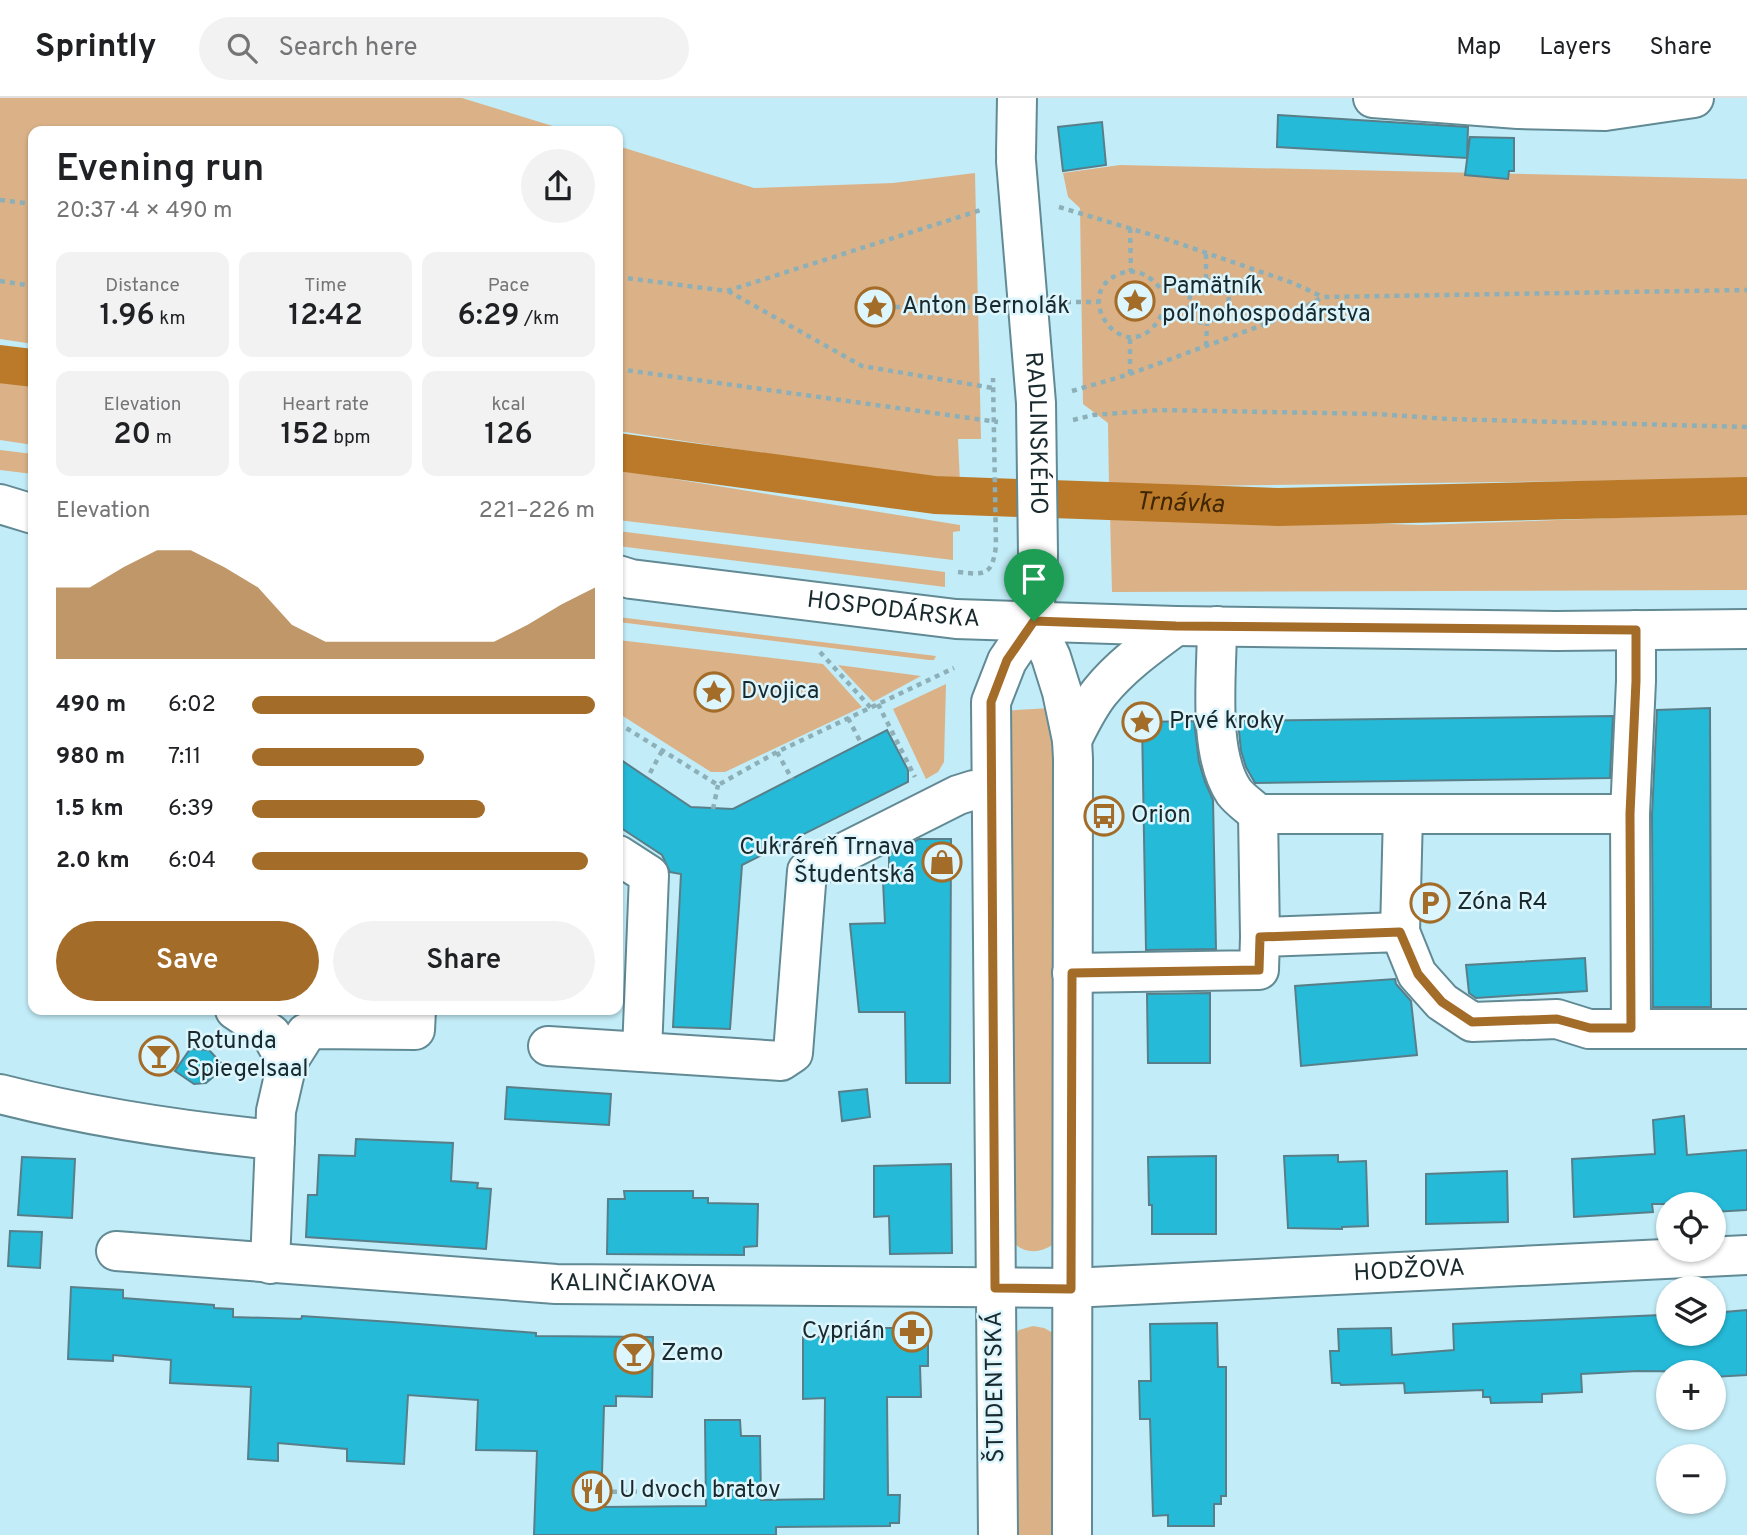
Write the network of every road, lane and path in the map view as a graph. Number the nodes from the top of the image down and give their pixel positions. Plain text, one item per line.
1 (1017, 98) edge
2 (1373, 98) edge
3 (1695, 98) edge
4 (0, 200) edge
5 (28, 203) edge
6 (1059, 207) dead end
7 (988, 208) dead end
8 (1130, 229) junction
9 (1206, 253) junction
10 (1131, 272) junction
11 (623, 278) edge
12 (1206, 279) junction
13 (0, 281) edge
14 (28, 285) edge
15 (1191, 288) junction
16 (1747, 290) edge
17 (727, 291) junction
18 (1323, 298) junction
19 (1065, 302) dead end
20 (1099, 302) junction
21 (875, 307) dead end
22 (991, 307) dead end
23 (1191, 313) junction
24 (1206, 324) junction
25 (1130, 337) junction
26 (1206, 346) junction
27 (623, 370) edge
28 (1130, 374) junction
29 (993, 388) dead end
30 (1072, 391) dead end
31 (993, 404) dead end
32 (1070, 421) dead end
33 (994, 422) junction
34 (1747, 427) edge
35 (28, 500) edge
36 (0, 503) edge
37 (28, 512) edge
38 (958, 572) dead end
39 (623, 578) edge
40 (1034, 621) junction
41 (1176, 626) junction
42 (1217, 626) junction
43 (1747, 629) edge
44 (1636, 630) junction
45 (820, 652) dead end
46 (954, 668) dead end
47 (878, 704) junction
48 (871, 708) junction
49 (848, 718) junction
50 (623, 726) edge
51 (1072, 740) junction
52 (861, 743) dead end
53 (662, 751) junction
54 (777, 752) junction
55 (650, 773) dead end
56 (792, 779) dead end
57 (718, 785) junction
58 (990, 790) junction
59 (713, 809) dead end
60 (931, 809) junction
61 (1258, 814) junction
62 (1403, 814) junction
63 (1630, 814) junction
64 (623, 858) edge
65 (1400, 932) junction
66 (1260, 937) junction
67 (1072, 973) junction
68 (242, 1015) edge
69 (416, 1015) edge
70 (1631, 1028) junction
71 (1747, 1029) edge
72 (548, 1046) dead end
73 (642, 1052) junction
74 (287, 1063) junction
75 (0, 1094) edge
76 (275, 1140) junction
77 (116, 1251) dead end
78 (1747, 1255) edge
79 (270, 1264) junction
80 (995, 1288) junction
81 (1071, 1289) junction
82 (671, 1491) dead end
83 (602, 1492) dead end
84 (998, 1535) edge
85 (1072, 1535) edge

1 - 40 street, RADLINSKÉHO
2 - 3 street
4 - 5 path
6 - 8 path
7 - 17 path
8 - 9 path
8 - 10 path
9 - 12 path
9 - 18 path
10 - 15 path
10 - 20 path
11 - 17 path
12 - 15 path
12 - 24 path
13 - 14 path
15 - 23 path
16 - 18 path
17 - 29 path
18 - 26 path
19 - 20 path
20 - 25 path
21 - 22 path
23 - 24 path
23 - 25 path
24 - 26 path
25 - 28 path
26 - 28 path
27 - 33 path
28 - 30 path
31 - 33 path
32 - 34 path
33 - 38 path
35 - 36 street
36 - 37 street
39 - 40 street, HOSPODÁRSKA
40 - 41 street, HOSPODÁRSKA
40 - 51 street
40 - 58 street, ŠTUDENTSKÁ
41 - 42 street, HOSPODÁRSKA
41 - 51 street
42 - 44 street, HOSPODÁRSKA
42 - 61 street
43 - 44 street, HOSPODÁRSKA
44 - 63 street
45 - 48 path
46 - 47 path
47 - 48 path
47 - 60 path
48 - 49 path
49 - 52 path
49 - 54 path
50 - 53 path
51 - 67 street
53 - 55 path
53 - 57 path
54 - 56 path
54 - 57 path
57 - 59 path
58 - 60 street
58 - 80 street, ŠTUDENTSKÁ
60 - 73 street
61 - 62 street
61 - 66 street
62 - 63 street
62 - 65 street
63 - 70 street
64 - 73 street
65 - 66 street
65 - 70 street
66 - 67 street
67 - 81 street
68 - 74 street
69 - 74 street
70 - 71 street
72 - 73 street
74 - 76 street
75 - 76 street
76 - 79 street
77 - 79 street, KALINČIAKOVA
78 - 81 street, HODŽOVA
79 - 80 street, KALINČIAKOVA
80 - 81 street, HODŽOVA
80 - 84 street, ŠTUDENTSKÁ
81 - 85 street
82 - 83 path

